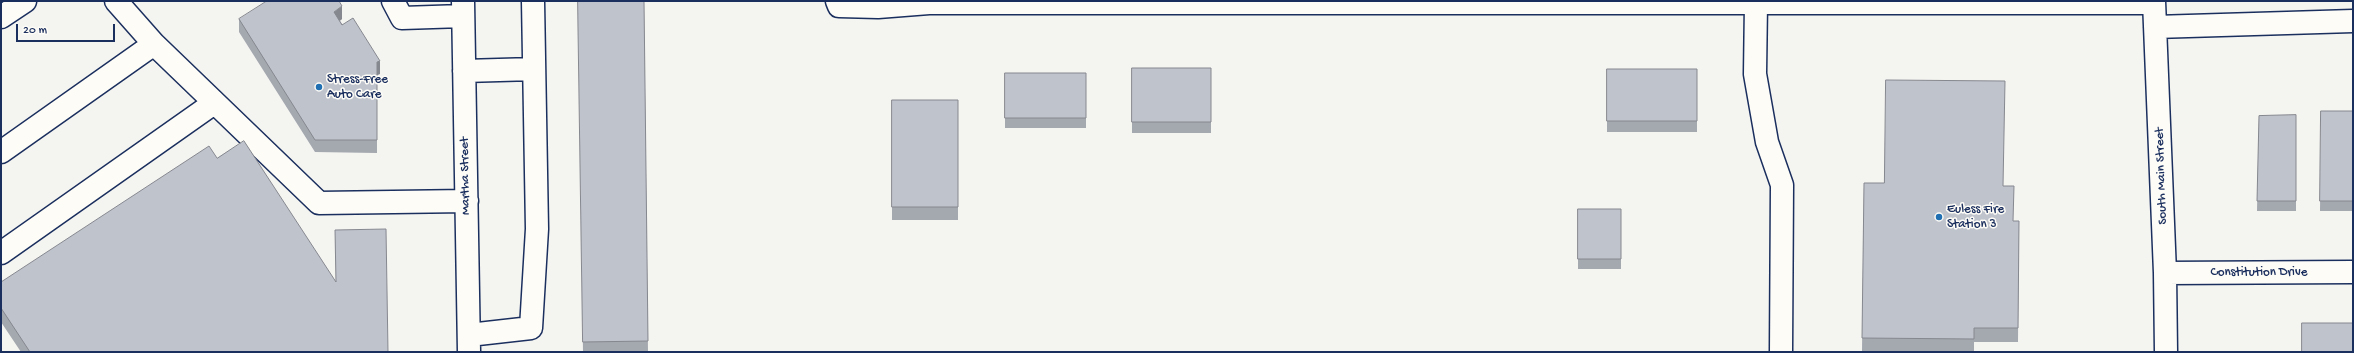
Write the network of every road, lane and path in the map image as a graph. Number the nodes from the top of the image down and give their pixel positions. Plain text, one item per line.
1 (25, 1) edge
2 (116, 1) edge
3 (393, 1) edge
4 (533, 1) edge
5 (837, 1) edge
6 (1459, 2) edge
7 (1657, 2) edge
8 (1891, 2) edge
9 (2154, 2) edge
10 (1756, 3) junction
11 (463, 8) edge
12 (1, 17) edge
13 (2353, 21) edge
14 (2155, 27) junction
15 (154, 44) junction
16 (534, 69) junction
17 (464, 71) junction
18 (214, 103) junction
19 (1, 152) edge
20 (467, 201) junction
21 (1, 253) edge
22 (2353, 272) edge
23 (2166, 273) junction
24 (469, 343) edge
25 (1781, 352) edge
26 (2166, 352) edge

1 - 12 street
2 - 15 street
3 - 11 street
4 - 16 street
5 - 6 street
6 - 7 street
7 - 10 street
8 - 9 street
8 - 10 street
9 - 14 street, South Main Street
10 - 25 street
11 - 17 street, Martha Street
13 - 14 street
14 - 23 street, South Main Street
15 - 18 street
15 - 19 street
16 - 17 street
16 - 24 street
17 - 20 street, Martha Street
18 - 20 street
18 - 21 street
20 - 24 street, Martha Street
22 - 23 street, Constitution Drive
23 - 26 street, South Main Street

